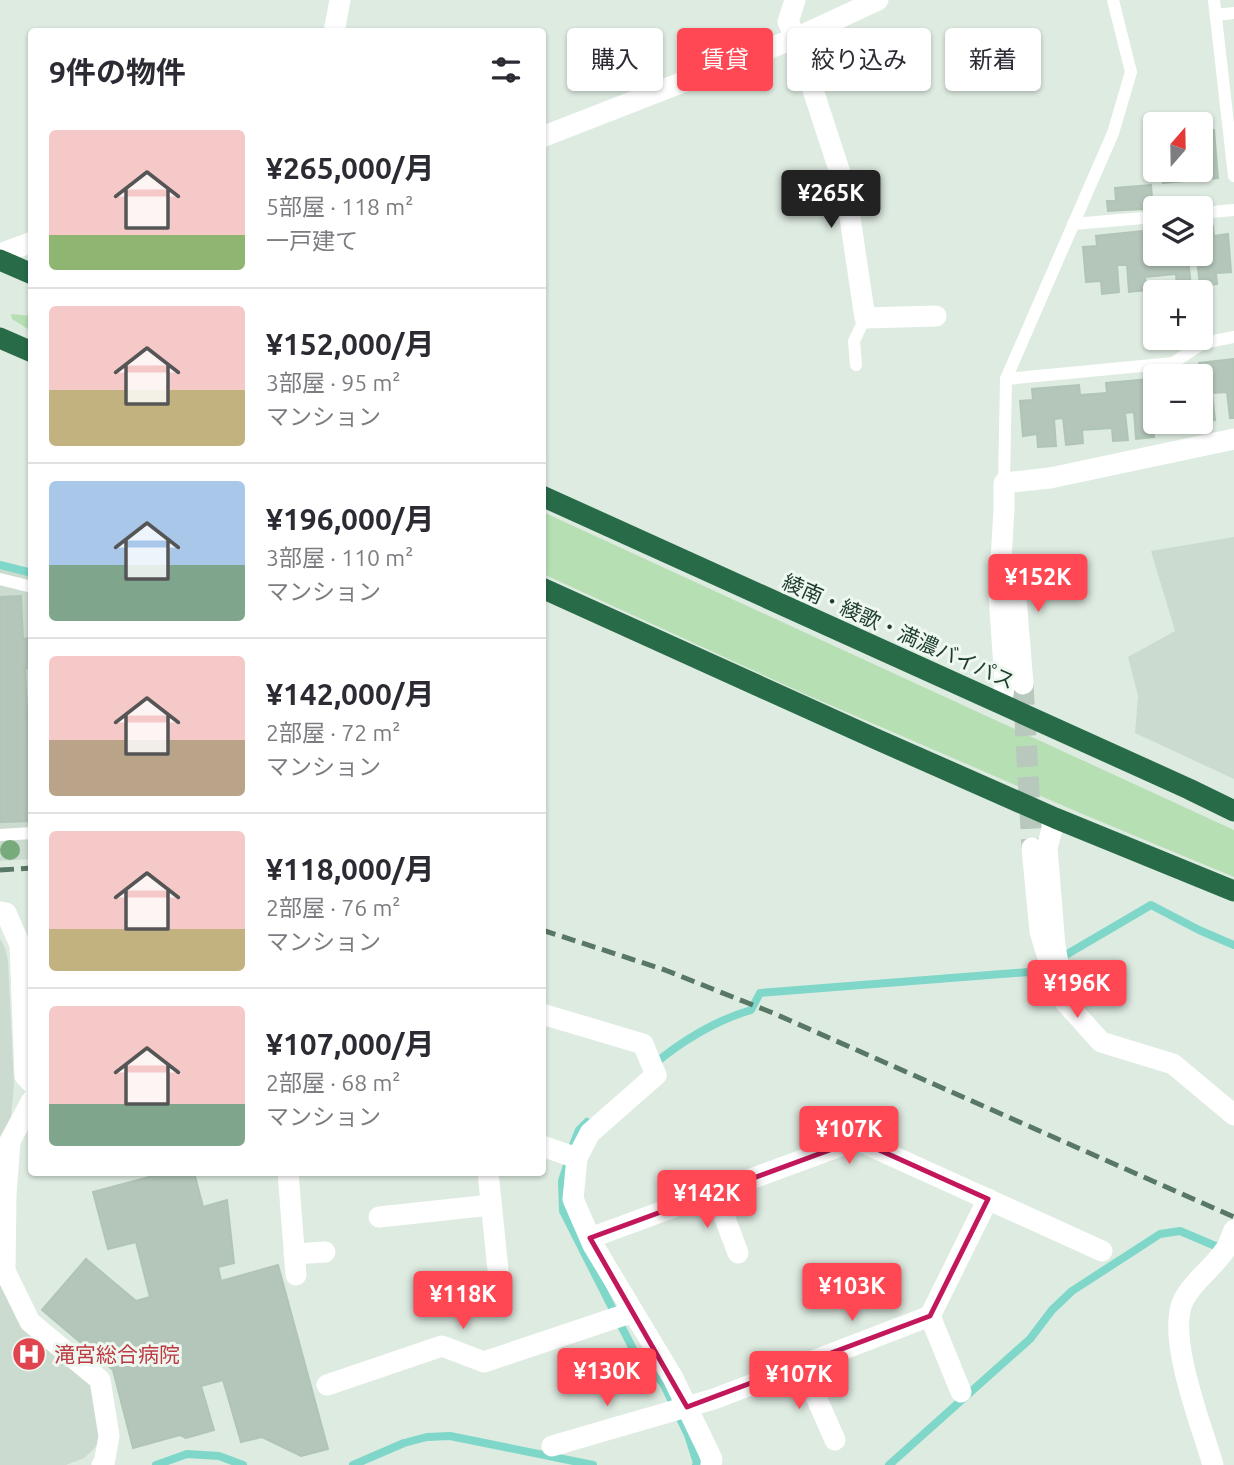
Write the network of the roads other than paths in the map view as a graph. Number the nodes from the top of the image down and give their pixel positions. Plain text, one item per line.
1 (340, 0) edge
2 (795, 0) edge
3 (878, 0) edge
4 (1113, 0) edge
5 (1214, 0) edge
6 (1234, 13) edge
7 (1216, 15) junction
8 (335, 28) edge
9 (791, 28) edge
10 (818, 28) edge
11 (787, 42) edge
12 (813, 91) edge
13 (546, 135) edge
14 (1234, 176) edge
15 (1234, 210) edge
16 (1213, 212) edge
17 (1143, 218) edge
18 (1073, 224) junction
19 (28, 244) edge
20 (0, 254) edge
21 (0, 260) edge
22 (28, 272) edge
23 (936, 317) dead end
24 (865, 318) junction
25 (1234, 337) edge
26 (0, 338) edge
27 (28, 350) edge
28 (856, 365) dead end
29 (1006, 379) junction
30 (1234, 439) edge
31 (1004, 483) junction
32 (546, 498) edge
33 (1001, 560) junction
34 (0, 579) edge
35 (28, 586) edge
36 (546, 590) edge
37 (1023, 684) tunnel mouth
38 (1001, 704) junction
39 (1234, 811) edge
40 (1055, 818) junction
41 (28, 833) edge
42 (0, 835) edge
43 (1032, 848) tunnel mouth
44 (1234, 891) edge
45 (0, 912) edge
46 (1065, 1002) junction
47 (546, 1015) edge
48 (28, 1079) edge
49 (28, 1107) edge
50 (1234, 1115) edge
51 (546, 1147) edge
52 (571, 1156) junction
53 (288, 1176) edge
54 (488, 1176) edge
55 (715, 1192) junction
56 (988, 1199) junction
57 (491, 1205) junction
58 (379, 1217) dead end
59 (590, 1238) junction
60 (1228, 1242) edge
61 (1102, 1251) dead end
62 (325, 1252) dead end
63 (738, 1253) dead end
64 (498, 1270) dead end
65 (622, 1315) junction
66 (930, 1316) junction
67 (802, 1365) junction
68 (327, 1385) dead end
69 (961, 1392) dead end
70 (680, 1409) junction
71 (835, 1440) dead end
72 (552, 1446) dead end
73 (102, 1465) edge
74 (711, 1465) edge
75 (1213, 1465) edge

1 - 8 street
2 - 9 street
3 - 10 street
4 - 18 lane
5 - 7 lane
6 - 7 lane
7 - 14 lane
11 - 13 street
12 - 24 street
15 - 16 lane
17 - 18 lane
18 - 29 lane
19 - 20 street
21 - 22 highway
23 - 24 street
24 - 28 lane
25 - 29 lane
26 - 27 highway
29 - 31 lane
30 - 31 street
31 - 33 street
32 - 38 highway, 綾南・綾歌・満濃バイパス
33 - 37 street
33 - 38 street
34 - 35 lane
36 - 40 highway
38 - 39 highway, 綾南・綾歌・満濃バイパス
40 - 44 highway
40 - 46 street
41 - 42 lane
43 - 46 street
45 - 48 street
46 - 50 street
47 - 52 street
49 - 73 street
51 - 52 street
52 - 59 street
53 - 62 street
54 - 57 street
55 - 56 street
55 - 59 street
55 - 63 street
56 - 61 street
56 - 66 street
57 - 58 street
57 - 64 street
59 - 65 street
60 - 75 street
65 - 68 street
65 - 70 street
66 - 67 street
66 - 69 street
67 - 70 street
67 - 71 street
70 - 72 street
70 - 74 street

